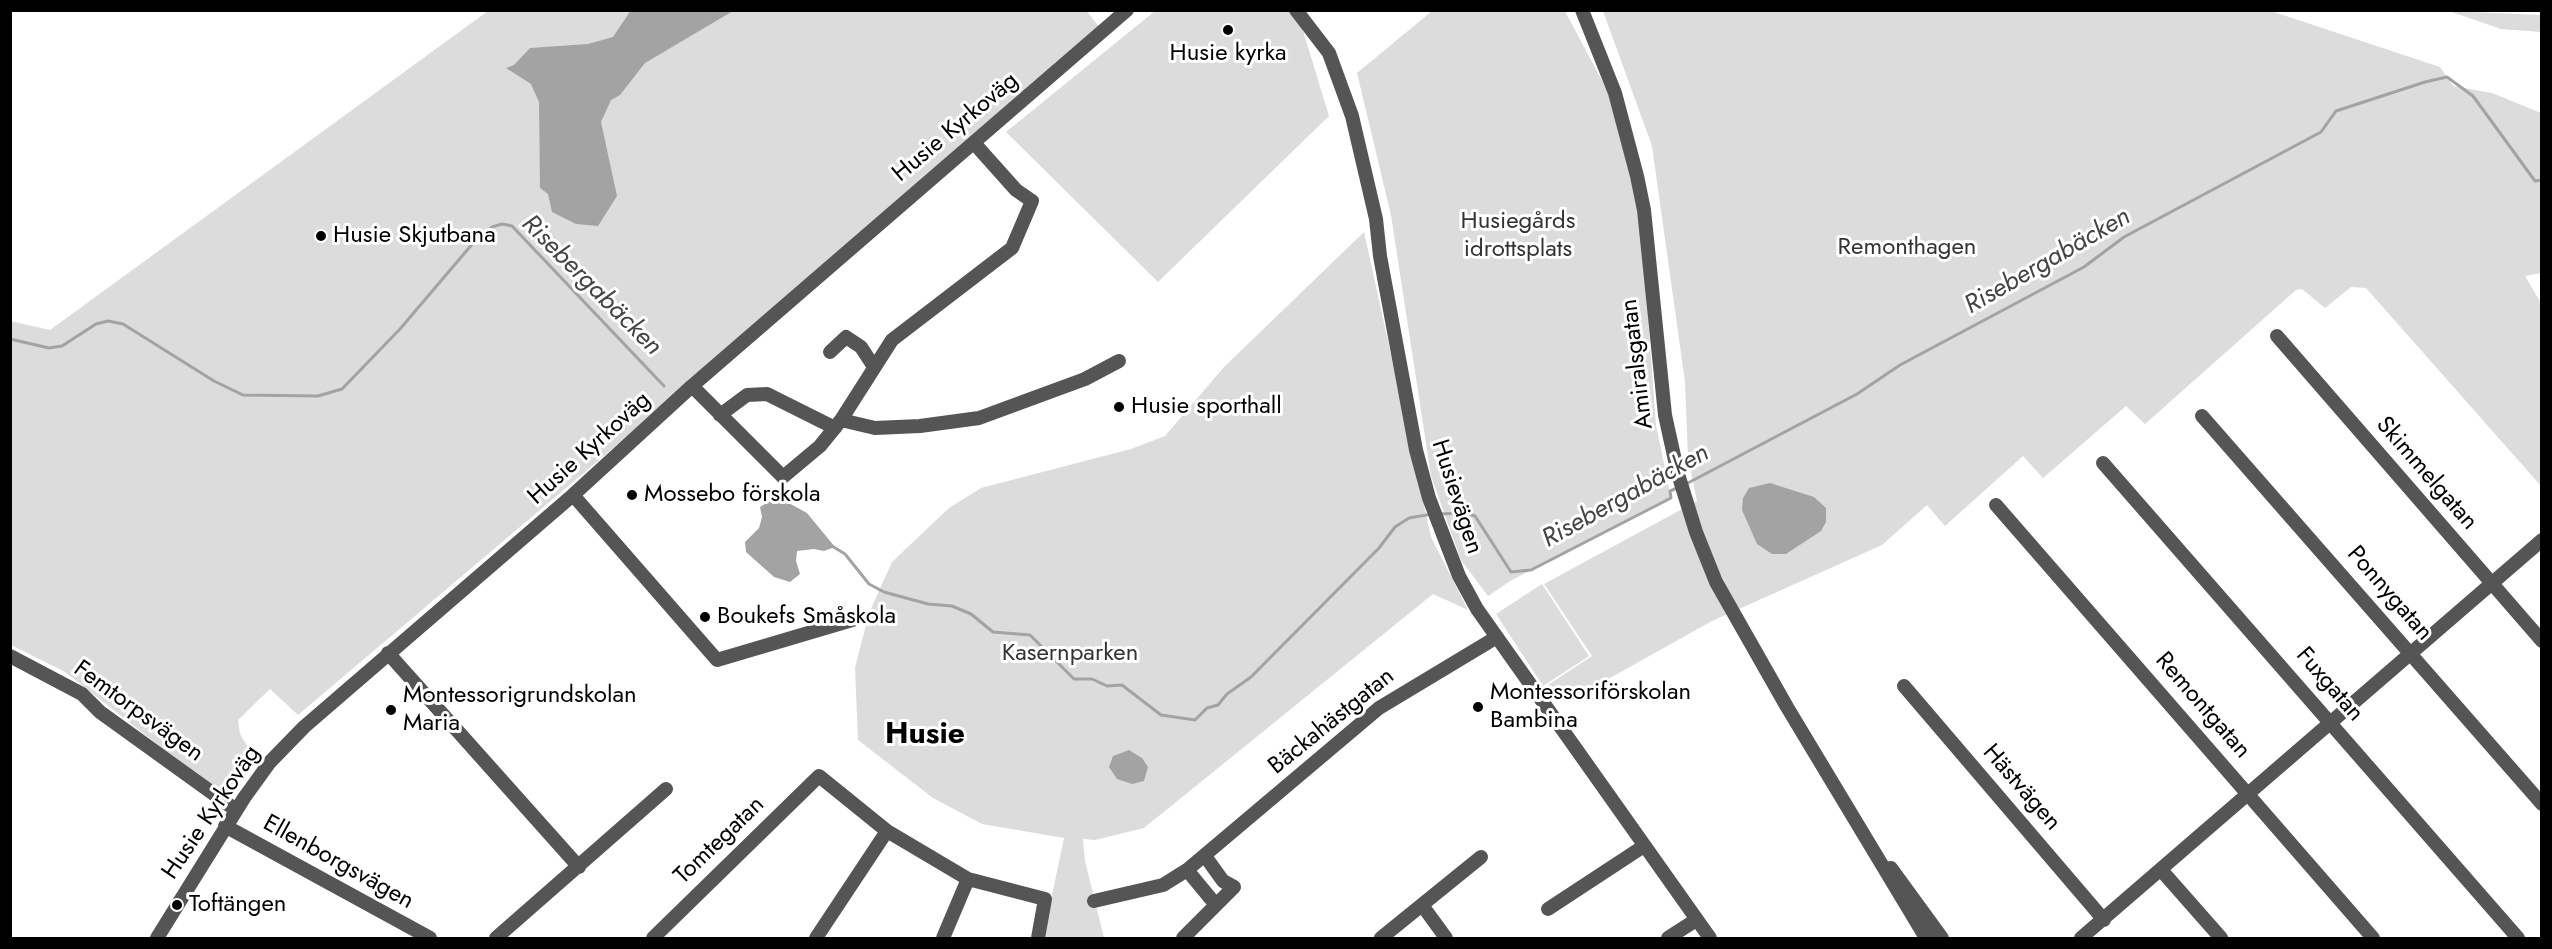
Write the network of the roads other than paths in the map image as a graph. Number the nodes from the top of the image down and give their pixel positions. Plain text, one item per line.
1 (1127, 10) edge
2 (1296, 10) edge
3 (1582, 10) edge
4 (974, 143) junction
5 (2277, 336) dead end
6 (830, 352) dead end
7 (1119, 361) dead end
8 (874, 367) junction
9 (692, 386) junction
10 (720, 415) junction
11 (2202, 416) dead end
12 (838, 424) junction
13 (2103, 463) dead end
14 (573, 495) junction
15 (1996, 505) dead end
16 (2541, 540) edge
17 (2492, 584) junction
18 (859, 618) dead end
19 (1497, 637) junction
20 (2541, 641) edge
21 (388, 653) junction
22 (2411, 653) junction
23 (10, 656) edge
24 (1904, 686) dead end
25 (2331, 722) junction
26 (666, 789) dead end
27 (2249, 794) junction
28 (2541, 804) edge
29 (236, 810) junction
30 (1855, 821) junction
31 (225, 826) junction
32 (887, 831) junction
33 (1644, 846) junction
34 (1205, 856) junction
35 (1481, 857) dead end
36 (579, 867) junction
37 (1187, 870) junction
38 (2162, 871) junction
39 (968, 879) junction
40 (1094, 901) dead end
41 (1216, 905) junction
42 (1422, 905) junction
43 (1548, 909) dead end
44 (1696, 920) junction
45 (2103, 920) junction
46 (2088, 936) edge
47 (158, 939) edge
48 (430, 939) edge
49 (496, 939) edge
50 (653, 939) edge
51 (816, 939) edge
52 (943, 939) edge
53 (1038, 939) edge
54 (1183, 939) edge
55 (1381, 939) edge
56 (1446, 939) edge
57 (1668, 939) edge
58 (1710, 939) edge
59 (1926, 939) edge
60 (1942, 939) edge
61 (2221, 939) edge
62 (2373, 939) edge
63 (2518, 939) edge

1 - 4 street, Husie Kyrkoväg
2 - 19 street, Husievägen
3 - 30 street, Amiralsgatan
4 - 8 street
4 - 9 street, Husie Kyrkoväg
5 - 17 street, Skimmelgatan
6 - 8 street
7 - 12 street
8 - 12 street
9 - 10 street
9 - 14 street, Husie Kyrkoväg
10 - 12 street
10 - 12 street
11 - 22 street, Ponnygatan
13 - 25 street, Fuxgatan
14 - 18 street
14 - 21 street, Husie Kyrkoväg
15 - 27 street, Remontgatan
16 - 17 street
17 - 20 street, Skimmelgatan
17 - 22 street
19 - 33 street, Husievägen
19 - 34 street, Bäckahästgatan
21 - 29 street, Husie Kyrkoväg
21 - 36 street
22 - 25 street
22 - 28 street, Ponnygatan
23 - 29 street, Femtorpsvägen
24 - 45 street, Hästvägen
25 - 27 street
25 - 63 street, Fuxgatan
26 - 36 street
27 - 38 street
27 - 62 street, Remontgatan
29 - 31 street, Husie Kyrkoväg
30 - 59 street, Amiralsgatan
30 - 60 street, Amiralsgatan
31 - 47 street, Husie Kyrkoväg
31 - 48 street, Ellenborgsvägen
32 - 39 street
32 - 50 street, Tomtegatan
32 - 51 street
33 - 43 street
33 - 44 street, Husievägen
34 - 37 street, Bäckahästgatan
34 - 41 street
35 - 42 street
36 - 49 street
37 - 40 street, Bäckahästgatan
37 - 41 street
38 - 45 street
38 - 61 street
39 - 52 street
39 - 53 street
41 - 54 street
42 - 55 street
42 - 56 street
44 - 57 street
44 - 58 street, Husievägen
45 - 46 street

